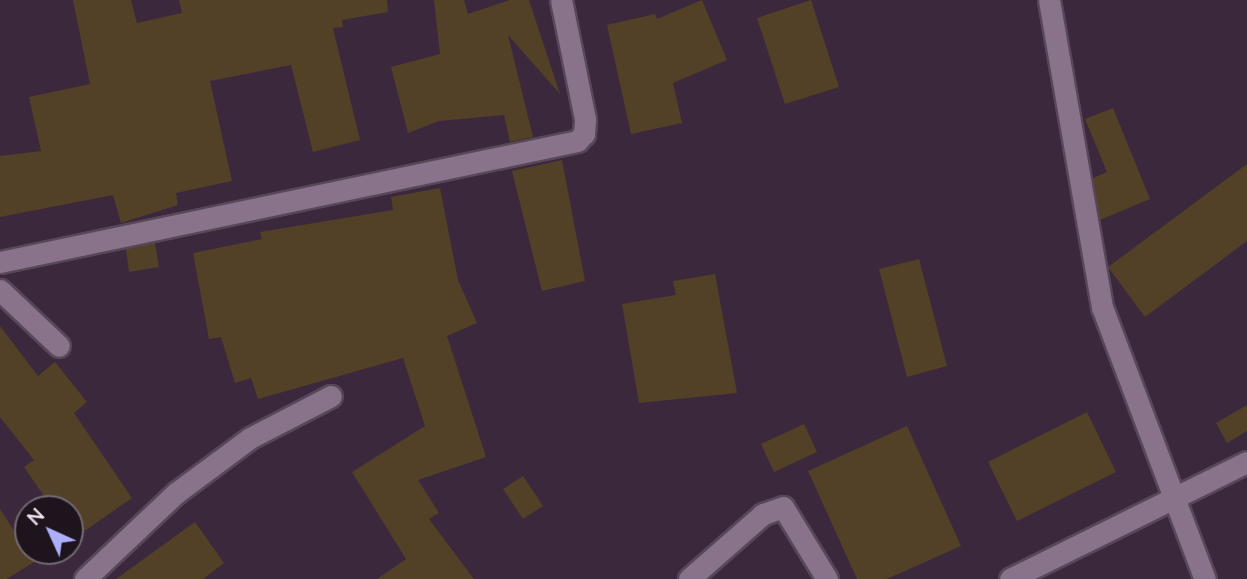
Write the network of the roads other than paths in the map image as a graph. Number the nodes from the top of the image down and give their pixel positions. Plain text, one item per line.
1 (561, 0) edge
2 (1049, 0) edge
3 (0, 262) edge
4 (0, 290) edge
5 (59, 346) dead end
6 (331, 396) dead end
7 (1247, 462) edge
8 (1175, 501) junction
9 (85, 579) edge
10 (689, 579) edge
11 (827, 579) edge
12 (1010, 579) edge
13 (1205, 579) edge

1 - 3 street
2 - 8 street
4 - 5 street
6 - 9 street
7 - 8 street
8 - 12 street
8 - 13 street
10 - 11 street

